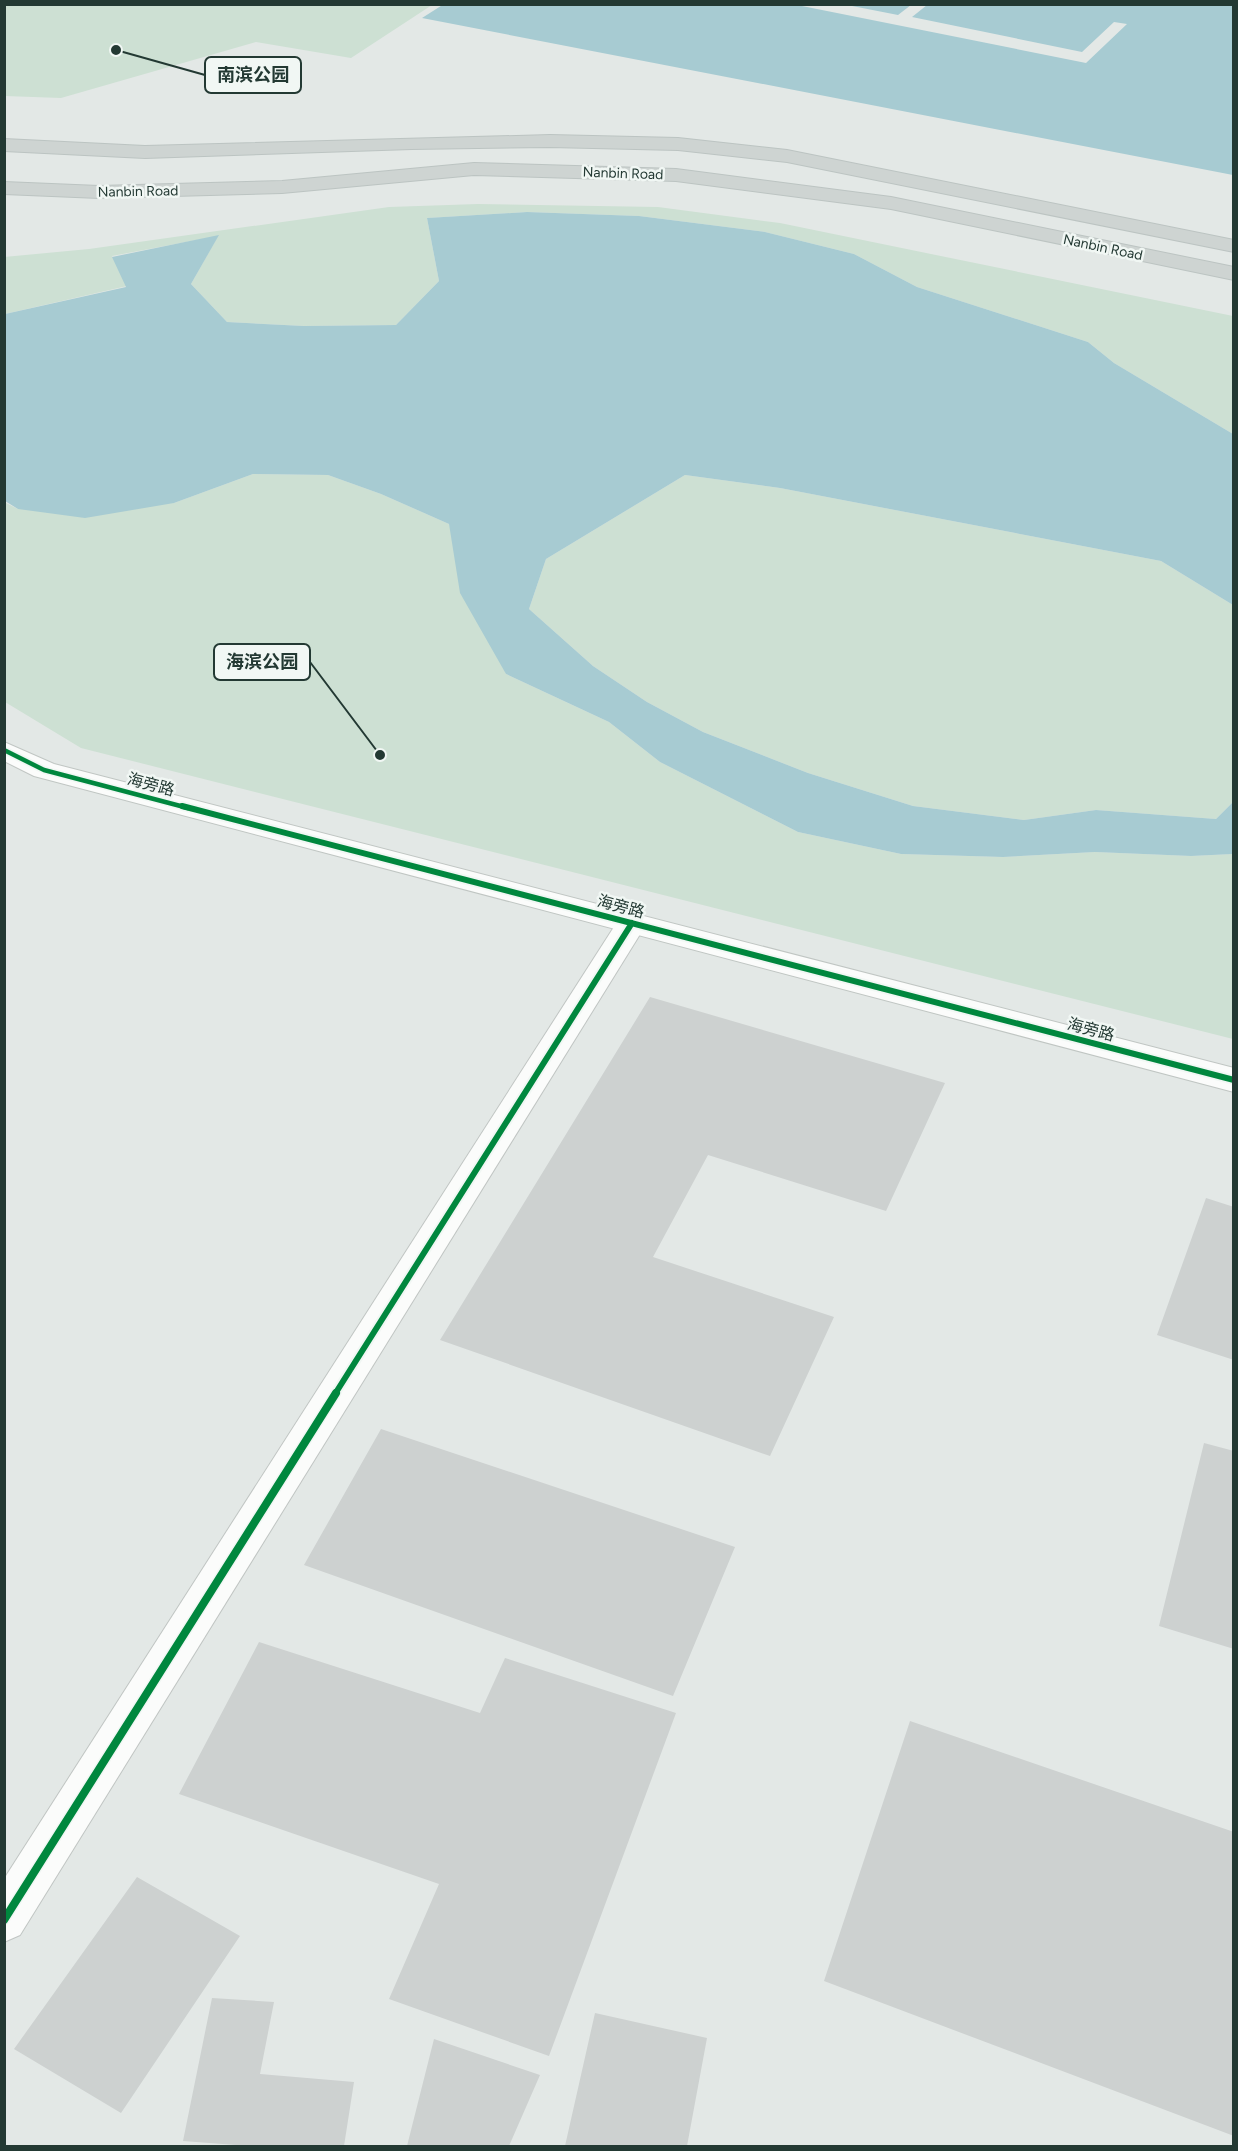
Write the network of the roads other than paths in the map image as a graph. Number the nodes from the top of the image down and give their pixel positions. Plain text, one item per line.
1 (4, 145) edge
2 (4, 188) edge
3 (1233, 246) edge
4 (1233, 274) edge
5 (4, 750) edge
6 (632, 923) junction
7 (1233, 1080) edge
8 (4, 1920) edge

1 - 3 main road, Nanbin Road
2 - 4 main road, Nanbin Road
5 - 6 street, 海旁路
6 - 7 street, 海旁路
6 - 8 street

